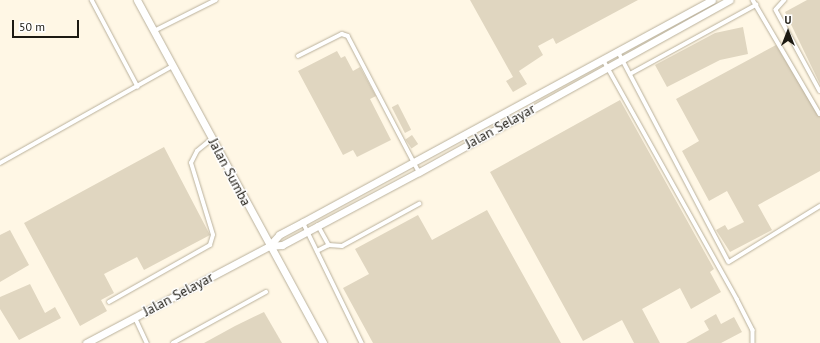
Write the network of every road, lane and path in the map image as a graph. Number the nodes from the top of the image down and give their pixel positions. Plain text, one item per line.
1 (92, 0) edge
2 (137, 0) edge
3 (216, 0) edge
4 (712, 0) edge
5 (729, 0) edge
6 (753, 0) edge
7 (785, 0) edge
8 (756, 5) junction
9 (655, 31) junction
10 (154, 32) junction
11 (659, 38) junction
12 (618, 51) junction
13 (298, 56) dead end
14 (603, 59) junction
15 (622, 59) junction
16 (173, 66) junction
17 (607, 67) junction
18 (630, 74) junction
19 (138, 87) junction
20 (820, 91) edge
21 (541, 93) junction
22 (545, 101) junction
23 (820, 114) edge
24 (469, 132) junction
25 (212, 138) junction
26 (474, 141) junction
27 (413, 162) junction
28 (0, 163) edge
29 (419, 172) junction
30 (419, 204) dead end
31 (820, 206) edge
32 (303, 222) junction
33 (318, 226) junction
34 (307, 231) junction
35 (329, 245) junction
36 (269, 246) junction
37 (317, 251) junction
38 (266, 292) dead end
39 (109, 302) dead end
40 (135, 317) junction
41 (86, 343) edge
42 (147, 343) edge
43 (173, 343) edge
44 (323, 343) edge
45 (362, 343) edge
46 (752, 343) edge

1 - 19 lane
2 - 10 street, Jalan Sumba
3 - 10 lane
4 - 9 street, Jalan Selayar
5 - 11 street, Jalan Selayar
6 - 8 lane
7 - 20 lane
8 - 18 lane
8 - 23 lane
9 - 11 street
9 - 12 street, Jalan Selayar
10 - 16 street, Jalan Sumba
11 - 15 street, Jalan Selayar
12 - 14 street, Jalan Selayar
12 - 15 lane
13 - 27 lane
14 - 17 lane
14 - 21 street, Jalan Selayar
15 - 17 street, Jalan Selayar
15 - 18 lane
16 - 19 lane
16 - 25 street, Jalan Sumba
17 - 22 street, Jalan Selayar
17 - 46 lane
18 - 31 lane
19 - 28 lane
21 - 22 street
21 - 24 street, Jalan Selayar
22 - 26 street, Jalan Selayar
24 - 26 street
24 - 27 street, Jalan Selayar
25 - 36 street, Jalan Sumba
25 - 39 lane
26 - 29 street, Jalan Selayar
27 - 29 lane
27 - 32 street, Jalan Selayar
29 - 33 street, Jalan Selayar
30 - 35 lane
32 - 34 lane
32 - 36 street, Jalan Selayar
33 - 34 street, Jalan Selayar
33 - 35 lane
34 - 36 street, Jalan Selayar
34 - 37 lane
35 - 37 lane
36 - 40 street, Jalan Selayar
36 - 44 street, Jalan Sumba
37 - 45 lane
38 - 43 lane
40 - 41 street, Jalan Selayar
40 - 42 lane

